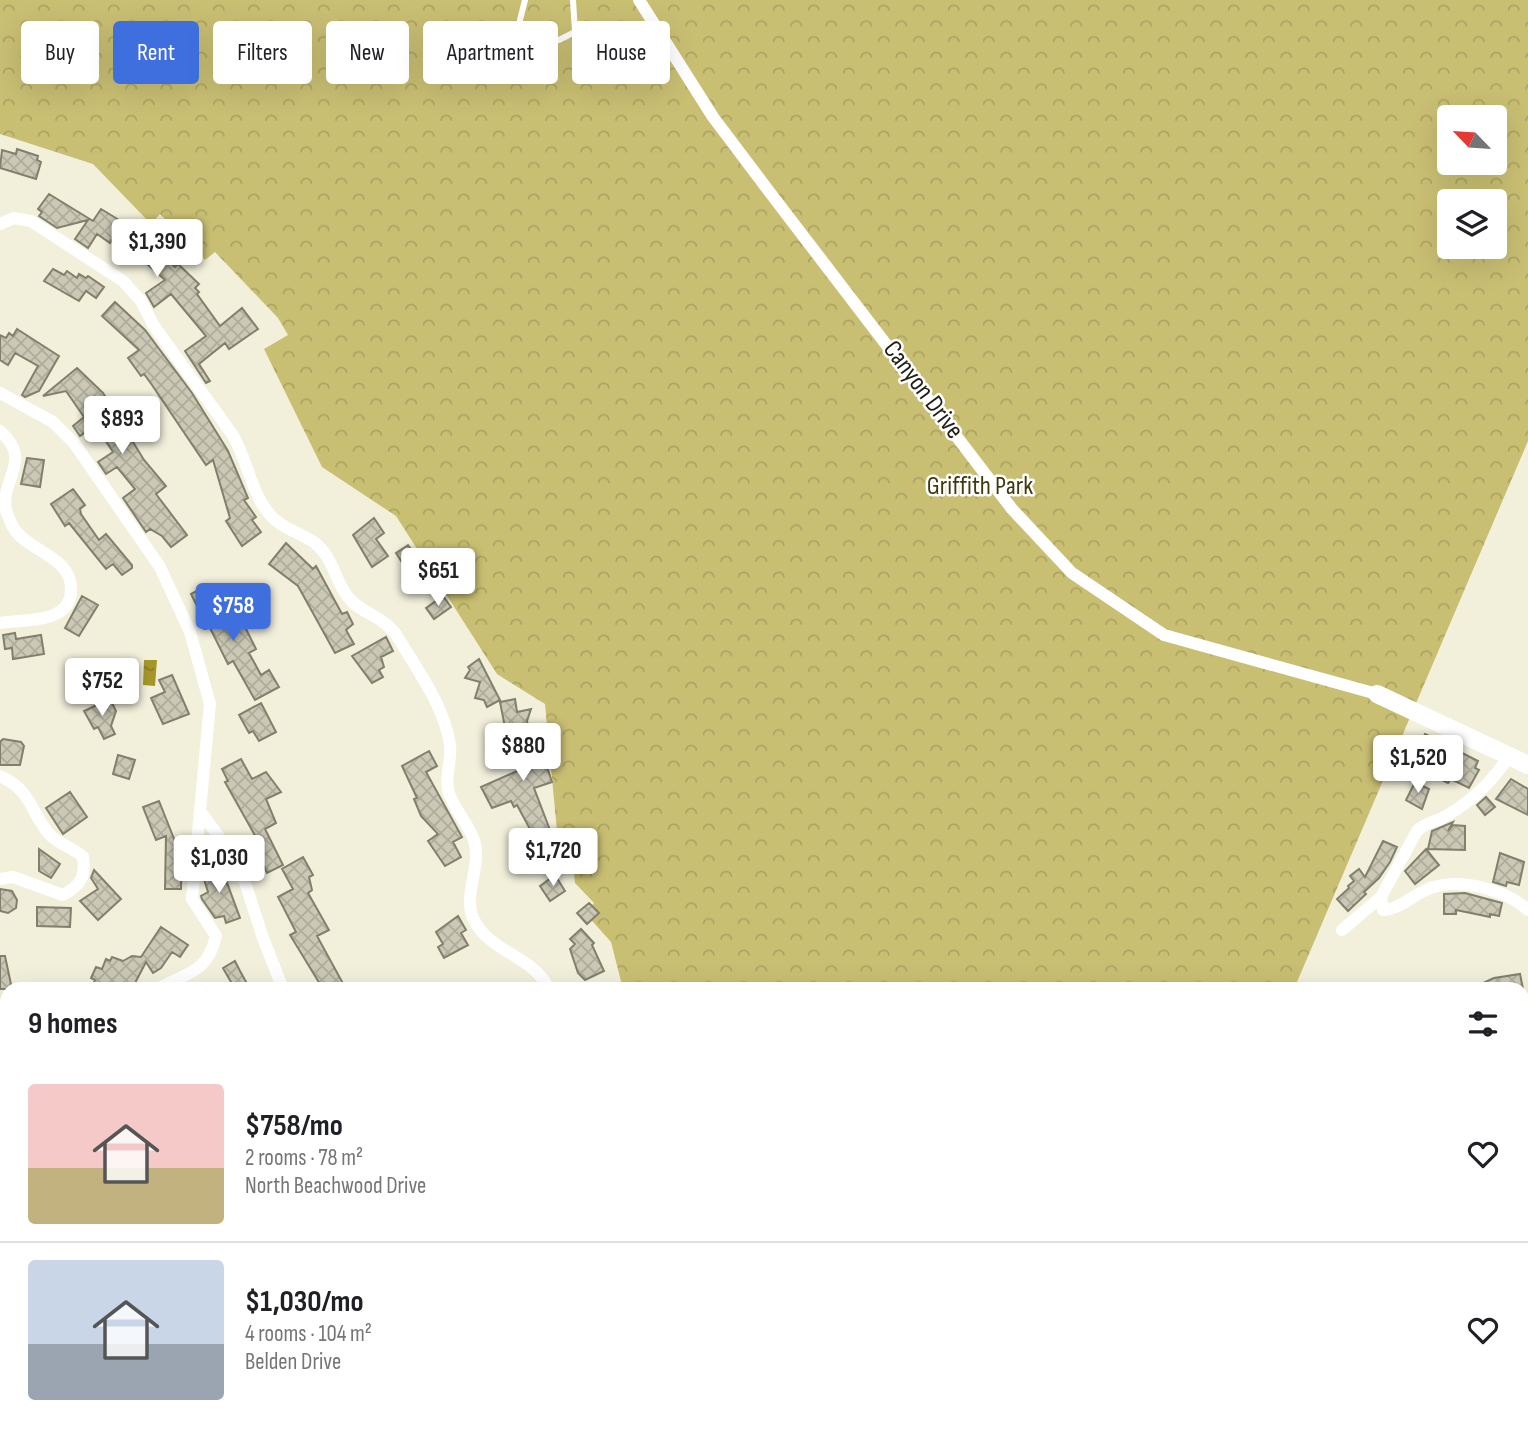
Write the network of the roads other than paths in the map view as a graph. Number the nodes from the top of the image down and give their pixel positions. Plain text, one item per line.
1 (525, 0) edge
2 (573, 0) edge
3 (639, 0) edge
4 (0, 224) edge
5 (0, 393) edge
6 (0, 430) edge
7 (0, 622) edge
8 (1377, 694) joint
9 (1509, 756) junction
10 (1528, 765) edge
11 (0, 776) edge
12 (200, 811) junction
13 (0, 879) edge
14 (1381, 897) junction
15 (1528, 910) edge
16 (1342, 930) dead end
17 (171, 982) edge
18 (281, 982) edge
19 (546, 982) edge

1 - 2 lane
3 - 8 street, Canyon Drive
4 - 19 street
5 - 12 street
6 - 7 street
8 - 9 street, Canyon Drive
9 - 10 street, Canyon Drive
9 - 14 street
11 - 13 street
12 - 17 street
12 - 18 street
14 - 15 street
14 - 16 street

